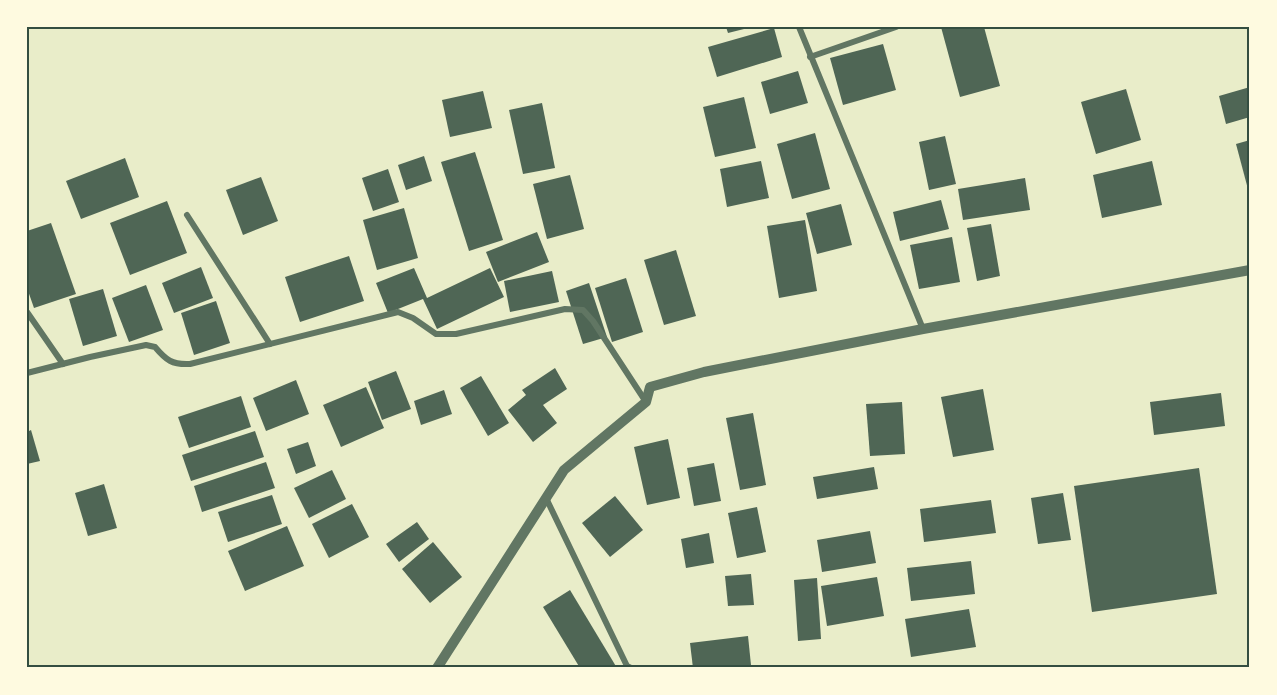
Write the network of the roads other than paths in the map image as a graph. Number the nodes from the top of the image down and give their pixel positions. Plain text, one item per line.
1 (799, 27) edge
2 (896, 27) edge
3 (810, 57) junction
4 (187, 215) dead end
5 (1250, 270) edge
6 (27, 312) edge
7 (923, 329) junction
8 (270, 344) junction
9 (63, 364) junction
10 (27, 373) edge
11 (646, 402) junction
12 (546, 498) junction
13 (437, 668) edge
14 (631, 668) edge

1 - 3 street
2 - 3 street
3 - 7 street
4 - 8 street
5 - 7 street
6 - 9 street
7 - 11 street
8 - 9 street
8 - 11 street
9 - 10 street
11 - 12 street
12 - 13 street
12 - 14 street

